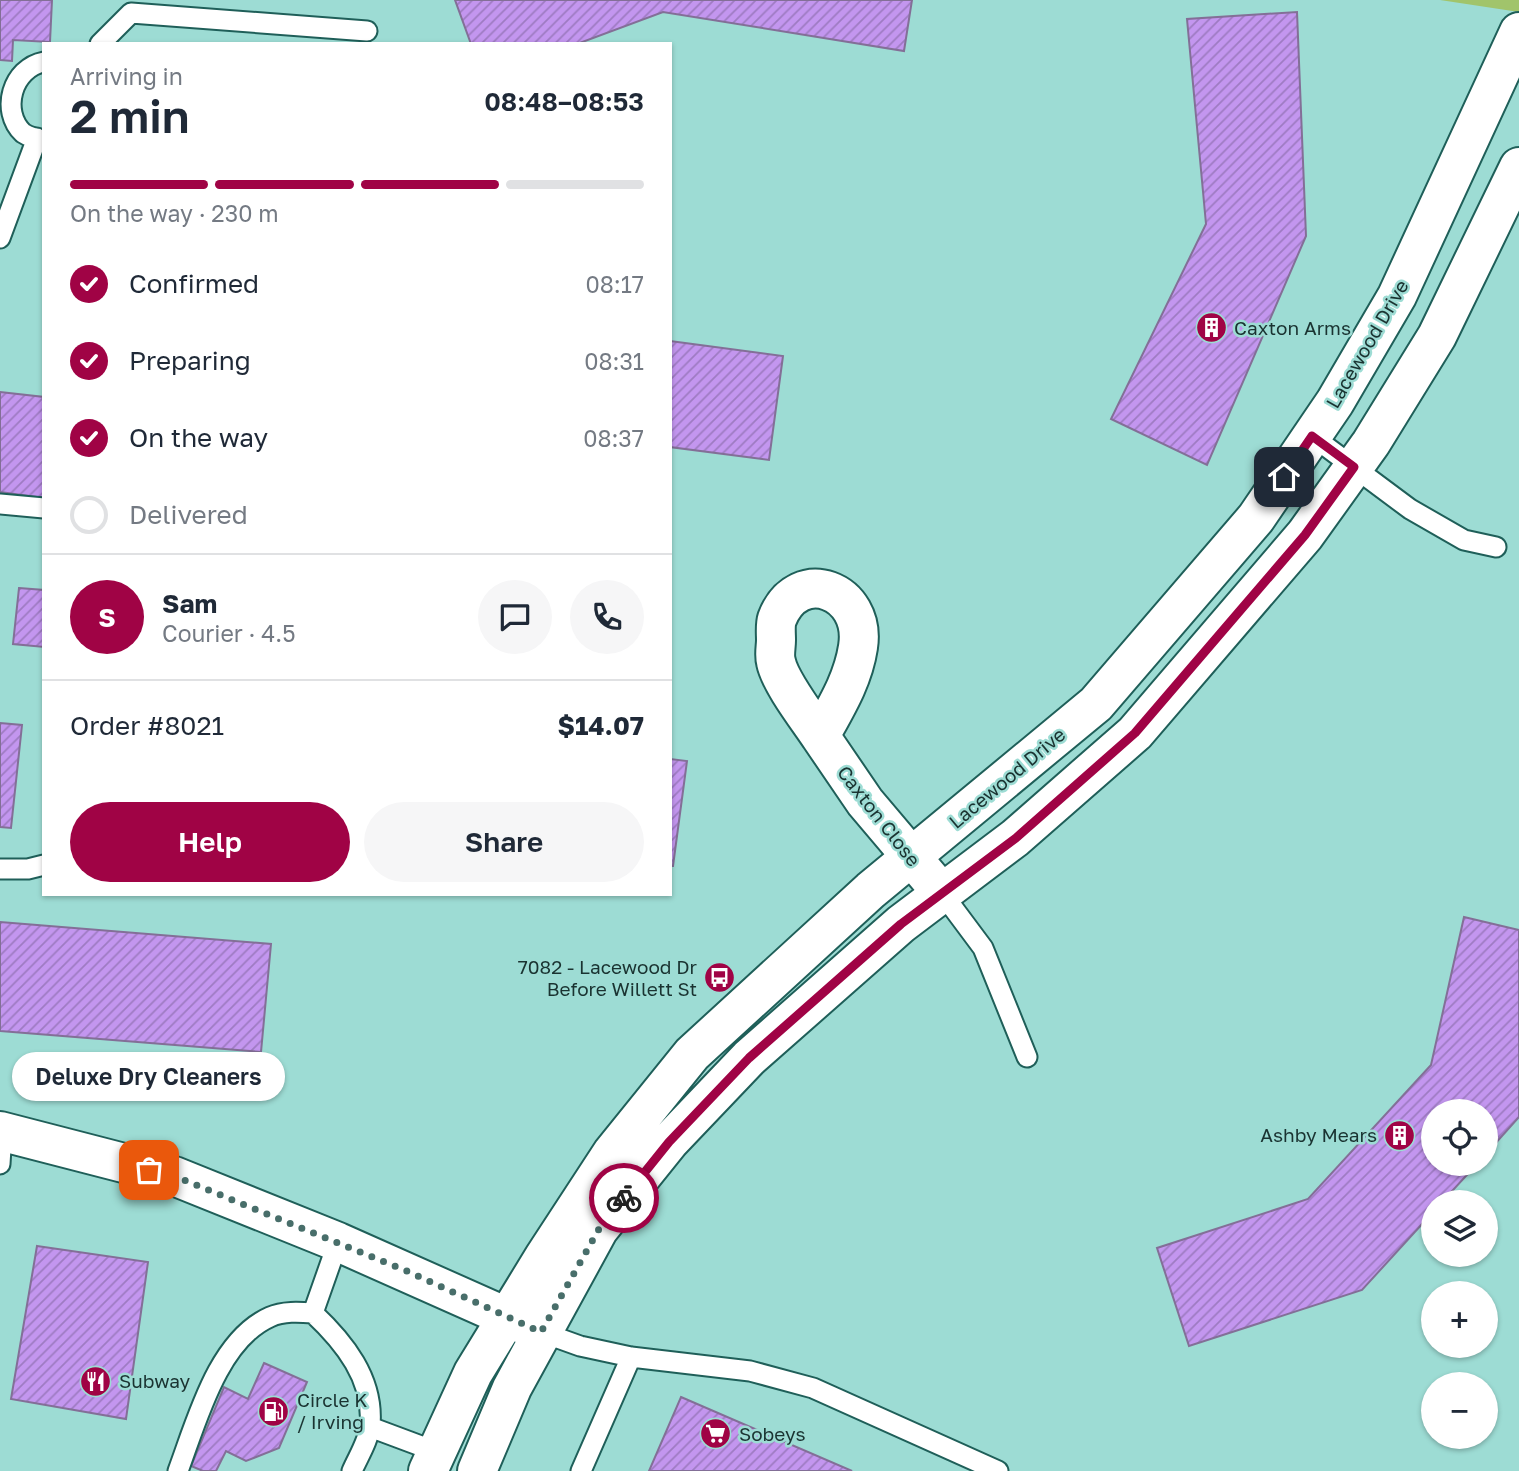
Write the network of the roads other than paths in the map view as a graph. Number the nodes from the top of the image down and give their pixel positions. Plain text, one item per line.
1 (367, 31) dead end
2 (1519, 32) edge
3 (102, 42) edge
4 (42, 62) edge
5 (40, 139) edge
6 (1519, 167) edge
7 (0, 238) edge
8 (1312, 436) junction
9 (1354, 467) junction
10 (0, 504) edge
11 (42, 508) edge
12 (1496, 547) dead end
13 (820, 736) dead end
14 (910, 858) junction
15 (42, 866) edge
16 (0, 869) edge
17 (942, 893) junction
18 (1027, 1056) dead end
19 (1, 1143) edge
20 (338, 1242) junction
21 (313, 1313) junction
22 (525, 1326) junction
23 (631, 1357) junction
24 (370, 1427) junction
25 (432, 1462) edge
26 (178, 1471) edge
27 (352, 1471) edge
28 (477, 1471) edge
29 (581, 1471) edge
30 (998, 1471) edge

1 - 3 lane
2 - 8 main road, Lacewood Drive
4 - 5 lane
5 - 7 lane
6 - 9 main road, Lacewood Drive
8 - 9 lane
8 - 14 main road, Lacewood Drive
9 - 12 lane
9 - 17 main road, Lacewood Drive
10 - 11 lane
13 - 14 main road, Caxton Close
14 - 17 main road, Caxton Close
14 - 22 main road, Lacewood Drive
15 - 16 lane
17 - 18 lane
17 - 22 main road, Lacewood Drive
19 - 20 main road
20 - 21 lane
20 - 22 main road
21 - 24 lane
21 - 26 lane
22 - 23 lane
22 - 25 main road, Lacewood Drive
22 - 28 main road, Lacewood Drive
23 - 29 lane
23 - 30 lane
24 - 25 lane
24 - 27 lane

